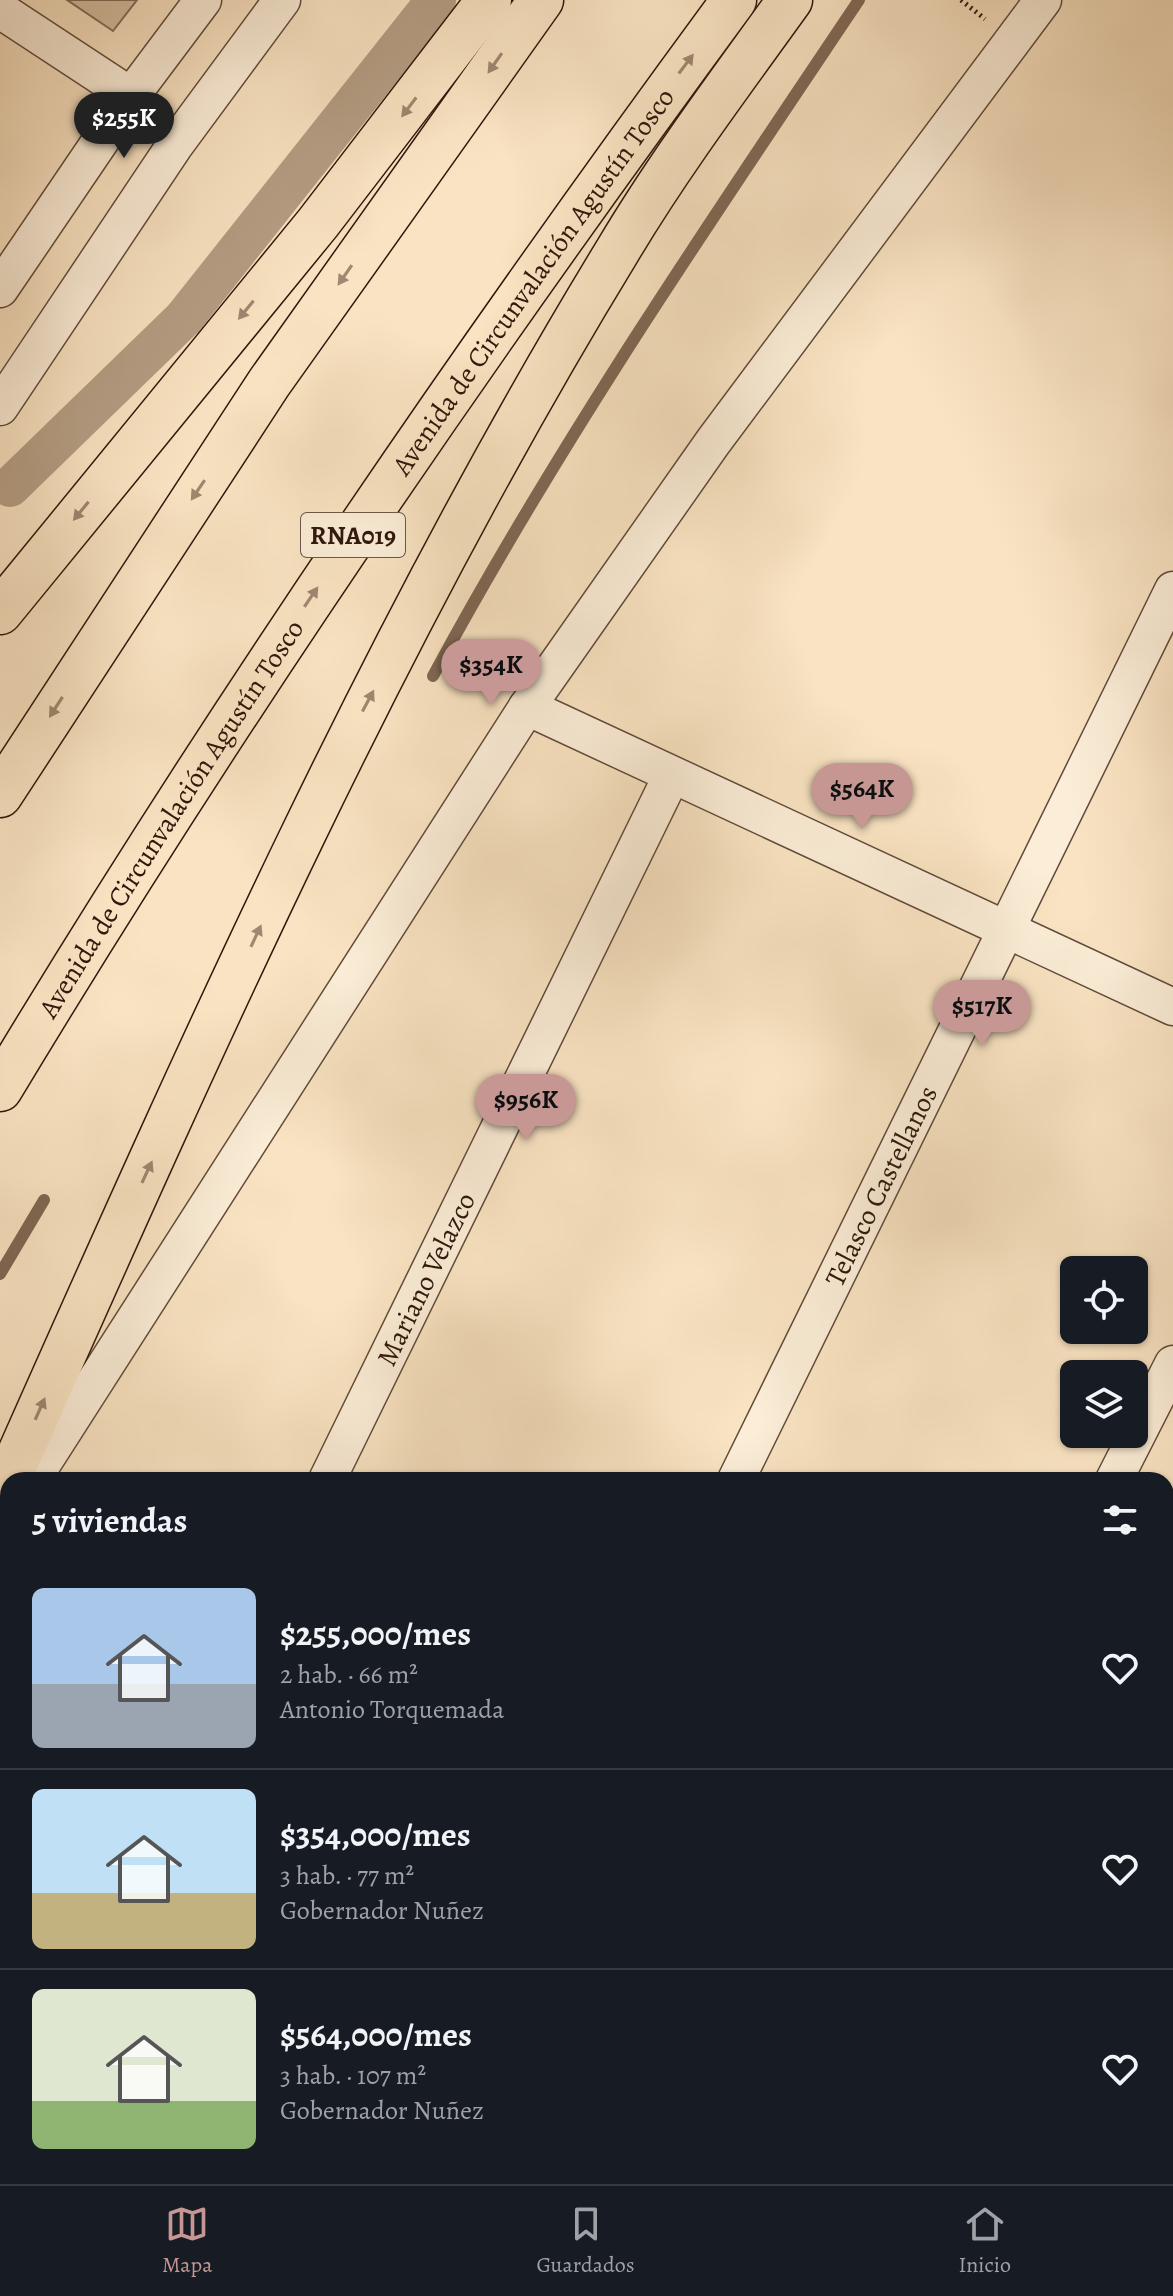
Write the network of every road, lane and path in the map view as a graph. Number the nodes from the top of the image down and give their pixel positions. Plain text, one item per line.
1 (203, 0) edge
2 (282, 0) edge
3 (489, 0) edge
4 (541, 0) edge
5 (734, 0) edge
6 (790, 0) edge
7 (961, 0) edge
8 (1043, 0) edge
9 (0, 10) edge
10 (980, 15) dead end
11 (131, 96) junction
12 (0, 289) edge
13 (0, 407) edge
14 (1173, 590) edge
15 (0, 612) edge
16 (527, 707) junction
17 (671, 777) junction
18 (0, 795) edge
19 (1007, 929) junction
20 (1173, 1007) edge
21 (0, 1089) edge
22 (1173, 1364) edge
23 (12, 1472) edge
24 (37, 1472) edge
25 (331, 1472) edge
26 (740, 1472) edge
27 (1118, 1472) edge

1 - 11 street
2 - 13 street
3 -> 15 highway
4 -> 18 highway
21 -> 5 highway, Avenida de Circunvalación Agustín Tosco / RNA019
23 -> 6 highway
7 - 10 path
8 - 16 street
9 - 11 street
11 - 12 street
14 - 19 street, Telasco Castellanos
16 - 17 street
16 - 24 street
17 - 19 street
17 - 25 street, Mariano Velazco
19 - 20 street
19 - 26 street, Telasco Castellanos
22 - 27 street

